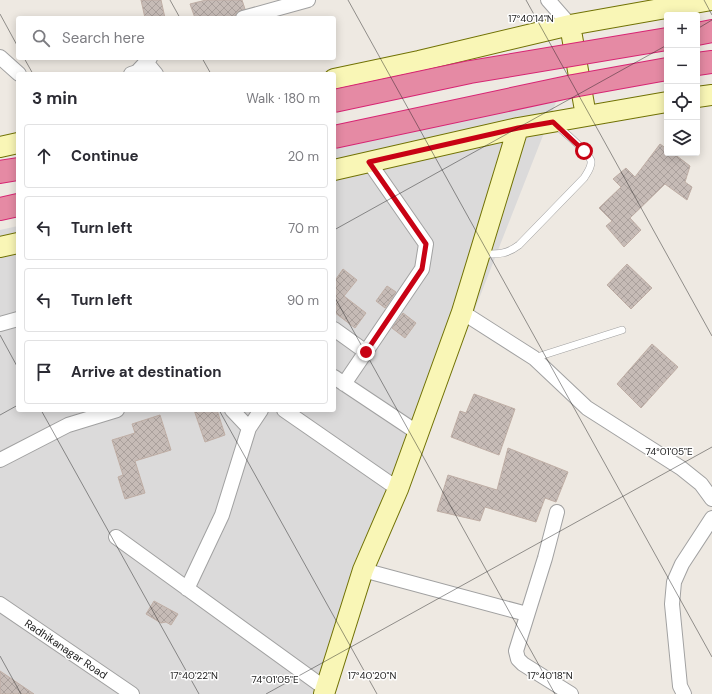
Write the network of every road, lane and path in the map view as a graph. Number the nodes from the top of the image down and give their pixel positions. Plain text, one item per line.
1 (308, 0) edge
2 (548, 0) edge
3 (711, 0) edge
4 (250, 16) edge
5 (570, 25) junction
6 (712, 31) edge
7 (700, 33) edge
8 (664, 40) edge
9 (0, 57) edge
10 (148, 60) edge
11 (712, 62) edge
12 (700, 64) edge
13 (664, 70) edge
14 (17, 72) edge
15 (136, 72) edge
16 (155, 72) edge
17 (336, 79) edge
18 (712, 95) edge
19 (700, 97) edge
20 (336, 101) edge
21 (664, 103) edge
22 (586, 116) junction
23 (553, 122) junction
24 (518, 128) junction
25 (336, 137) edge
26 (16, 143) edge
27 (0, 147) edge
28 (369, 162) junction
29 (16, 168) edge
30 (336, 170) edge
31 (0, 172) edge
32 (16, 205) edge
33 (0, 209) edge
34 (16, 243) edge
35 (0, 247) edge
36 (480, 254) junction
37 (462, 312) junction
38 (16, 320) edge
39 (0, 324) edge
40 (336, 330) edge
41 (622, 330) dead end
42 (366, 352) junction
43 (534, 358) junction
44 (339, 381) edge
45 (111, 412) edge
46 (234, 412) edge
47 (260, 412) edge
48 (287, 412) edge
49 (249, 428) junction
50 (418, 433) junction
51 (0, 460) edge
52 (398, 489) junction
53 (712, 499) edge
54 (557, 512) dead end
55 (712, 518) edge
56 (116, 537) dead end
57 (363, 570) junction
58 (187, 589) junction
59 (0, 604) edge
60 (527, 614) junction
61 (325, 692) edge
62 (132, 694) edge
63 (571, 694) edge
64 (684, 694) edge

1 - 4 street
2 - 5 street
3 - 5 main road
5 - 17 main road
5 - 22 main road
6 - 7 highway
8 - 20 highway, bridge
9 - 14 street
10 - 15 street
10 - 16 street
11 - 12 highway
13 - 25 highway, bridge
18 - 19 main road
21 - 22 main road
22 - 23 main road
23 - 24 main road
23 - 36 lane
24 - 28 main road
24 - 36 main road
26 - 27 main road
28 - 30 main road
28 - 42 street
29 - 31 highway
32 - 33 highway
34 - 35 main road
36 - 37 main road
37 - 43 street
37 - 50 main road
38 - 39 street
40 - 42 street
41 - 43 lane
42 - 44 street
43 - 53 street
44 - 50 street
45 - 51 street
46 - 49 street
47 - 49 street
48 - 52 street
49 - 58 street
50 - 52 main road
52 - 57 main road
54 - 60 street
55 - 64 street
56 - 58 street
57 - 60 street
57 - 61 main road
58 - 61 street
59 - 62 street, Radhikanagar Road
60 - 63 street

